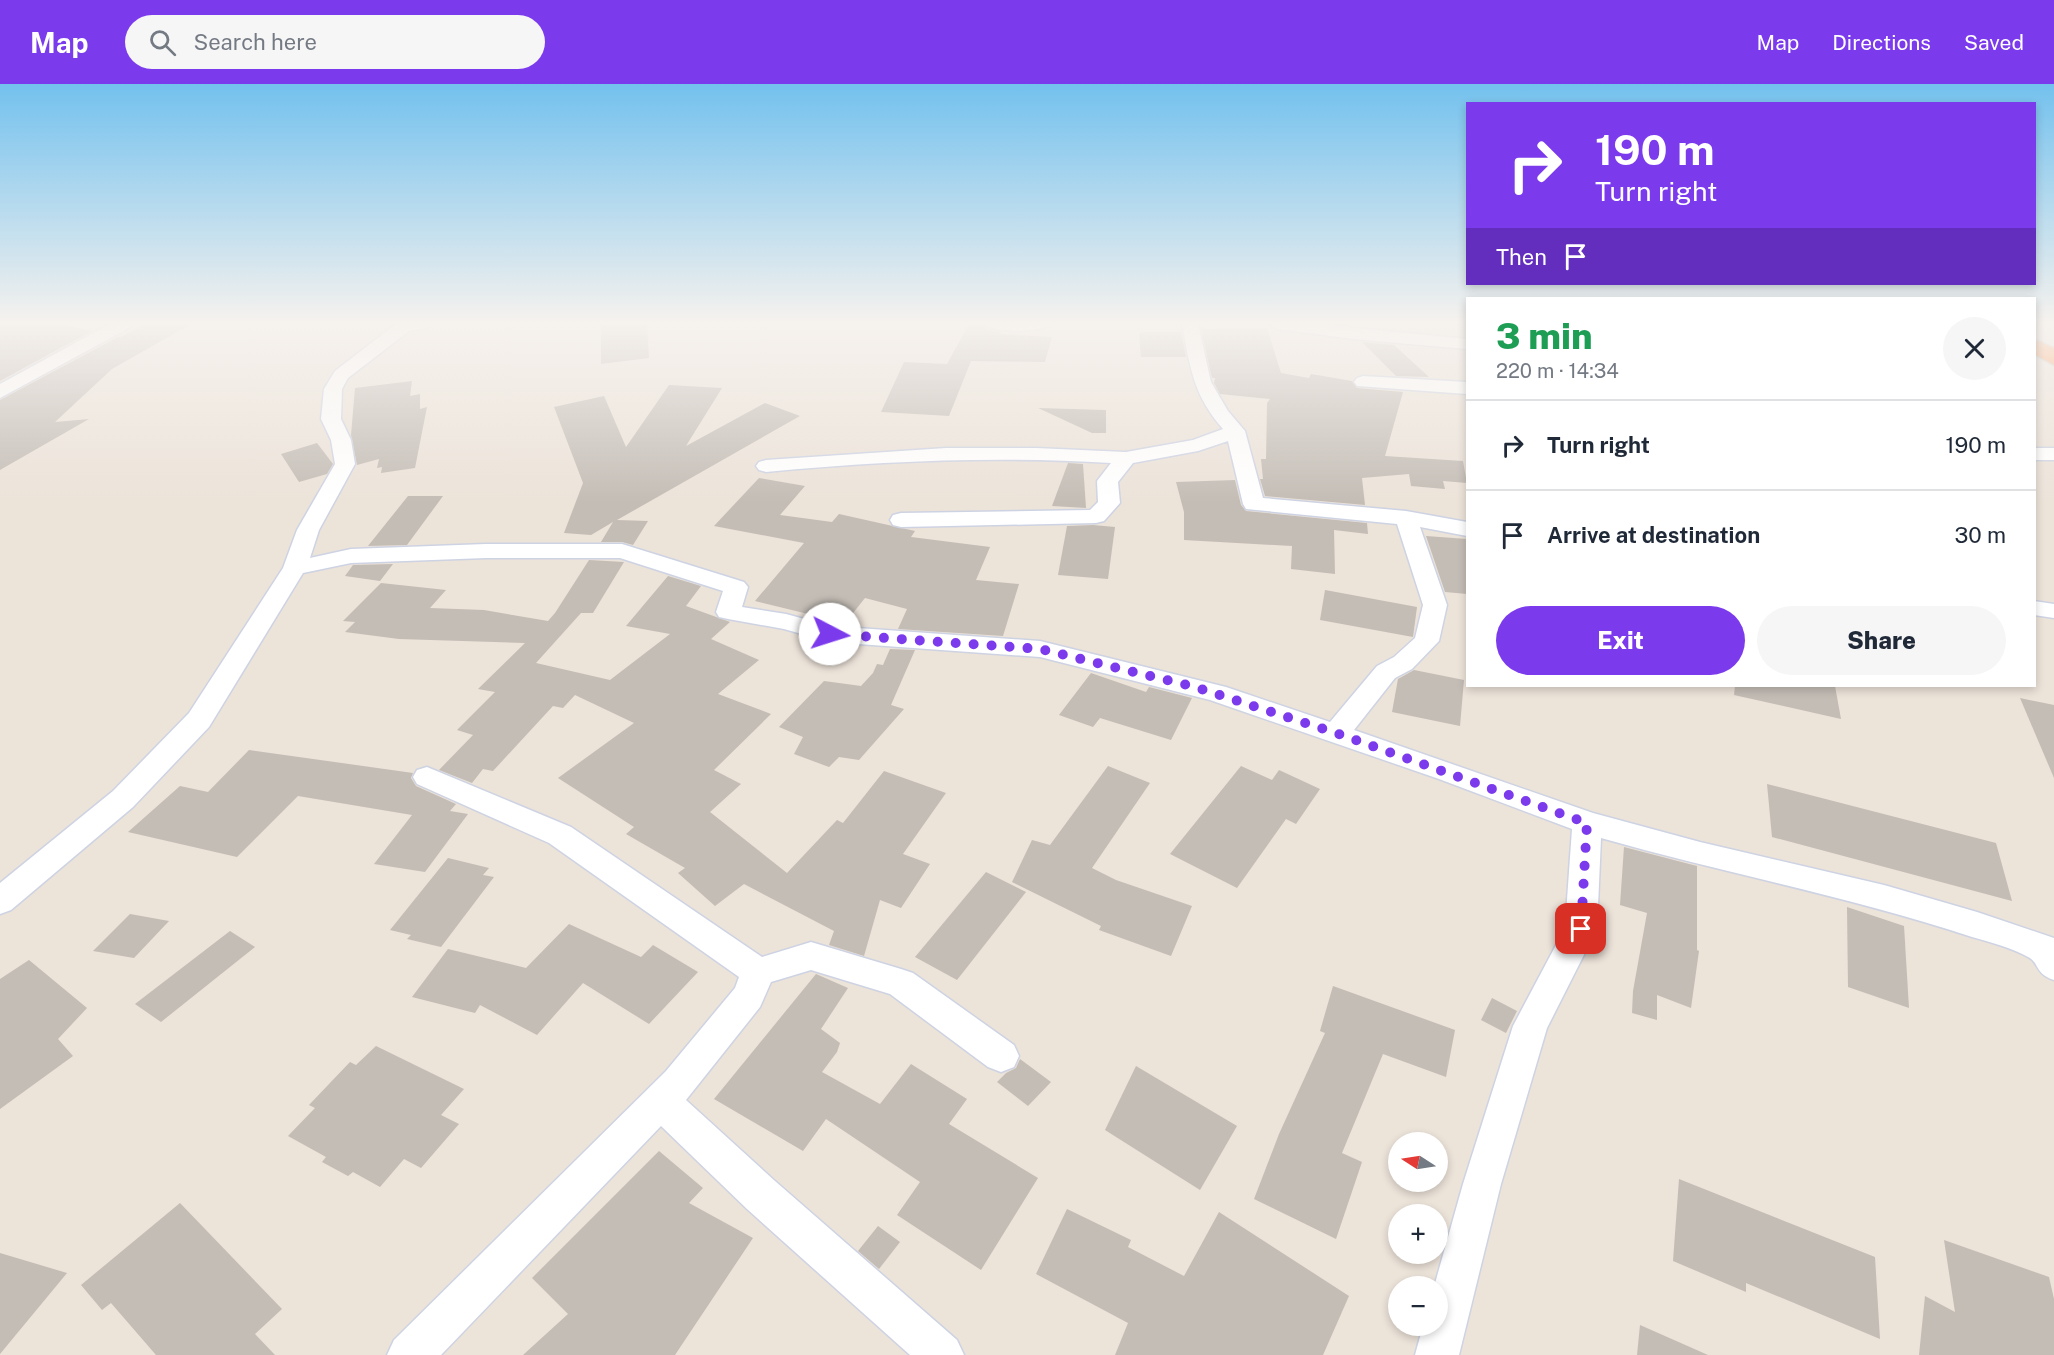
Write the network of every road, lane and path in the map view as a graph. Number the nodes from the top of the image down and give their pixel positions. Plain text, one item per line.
1 (16, 383) edge
2 (336, 383) edge
3 (1203, 383) edge
4 (1386, 383) edge
5 (1466, 388) edge
6 (0, 392) edge
7 (1235, 431) junction
8 (2036, 454) edge
9 (2054, 454) edge
10 (1126, 458) junction
11 (766, 466) dead end
12 (1406, 518) junction
13 (901, 520) dead end
14 (1466, 529) edge
15 (296, 568) junction
16 (2036, 608) edge
17 (2054, 611) edge
18 (1336, 733) junction
19 (427, 777) dead end
20 (1587, 823) junction
21 (0, 901) edge
22 (2054, 966) edge
23 (758, 972) junction
24 (1000, 1056) dead end
25 (661, 1101) junction
26 (408, 1355) edge
27 (942, 1355) edge
28 (1437, 1355) edge

1 - 6 street
2 - 15 street
3 - 7 street
4 - 5 street
7 - 10 street
7 - 12 street
8 - 9 street
10 - 11 street
10 - 13 street
12 - 14 street
12 - 18 street
15 - 18 street
15 - 21 street
16 - 17 street
18 - 20 street
19 - 23 street
20 - 22 street
20 - 28 street
23 - 24 street
23 - 25 street
25 - 26 street
25 - 27 street

